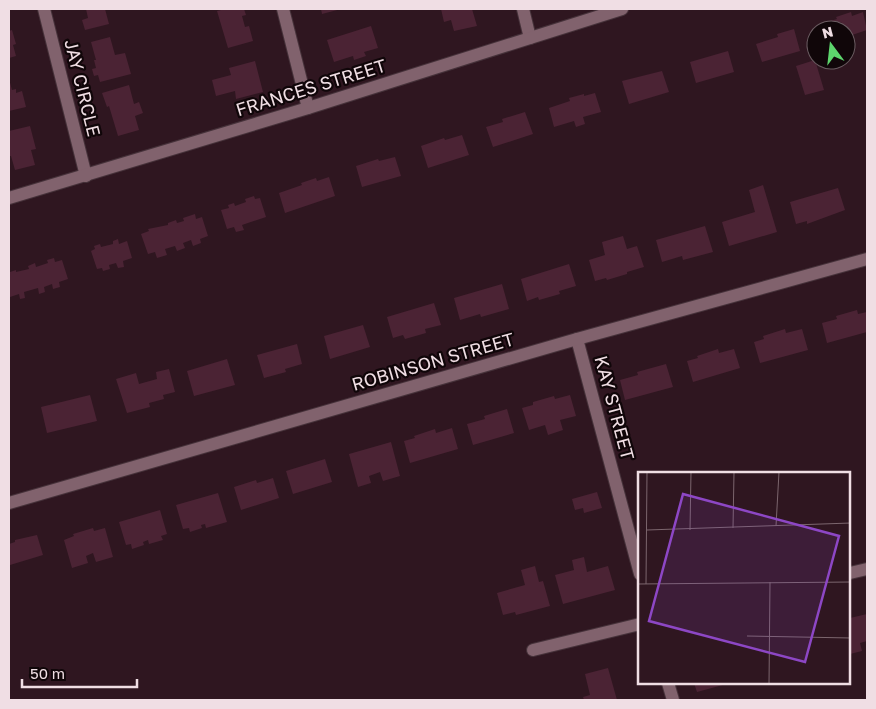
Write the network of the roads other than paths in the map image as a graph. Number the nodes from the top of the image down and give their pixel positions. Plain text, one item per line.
1 (44, 9) edge
2 (283, 9) edge
3 (523, 9) edge
4 (622, 9) edge
5 (530, 38) junction
6 (308, 108) junction
7 (86, 176) junction
8 (9, 198) edge
9 (867, 259) edge
10 (577, 339) junction
11 (9, 503) edge
12 (638, 567) edge
13 (867, 569) edge
14 (851, 573) edge
15 (638, 624) edge
16 (532, 650) dead end
17 (668, 684) edge
18 (673, 700) edge

1 - 7 street, JAY CIRCLE
2 - 6 street
3 - 5 street
4 - 5 street, FRANCES STREET
5 - 6 street, FRANCES STREET
6 - 7 street, FRANCES STREET
7 - 8 street, FRANCES STREET
9 - 10 street, ROBINSON STREET
10 - 11 street, ROBINSON STREET
10 - 12 street, KAY STREET
13 - 14 street
15 - 16 street
17 - 18 street

